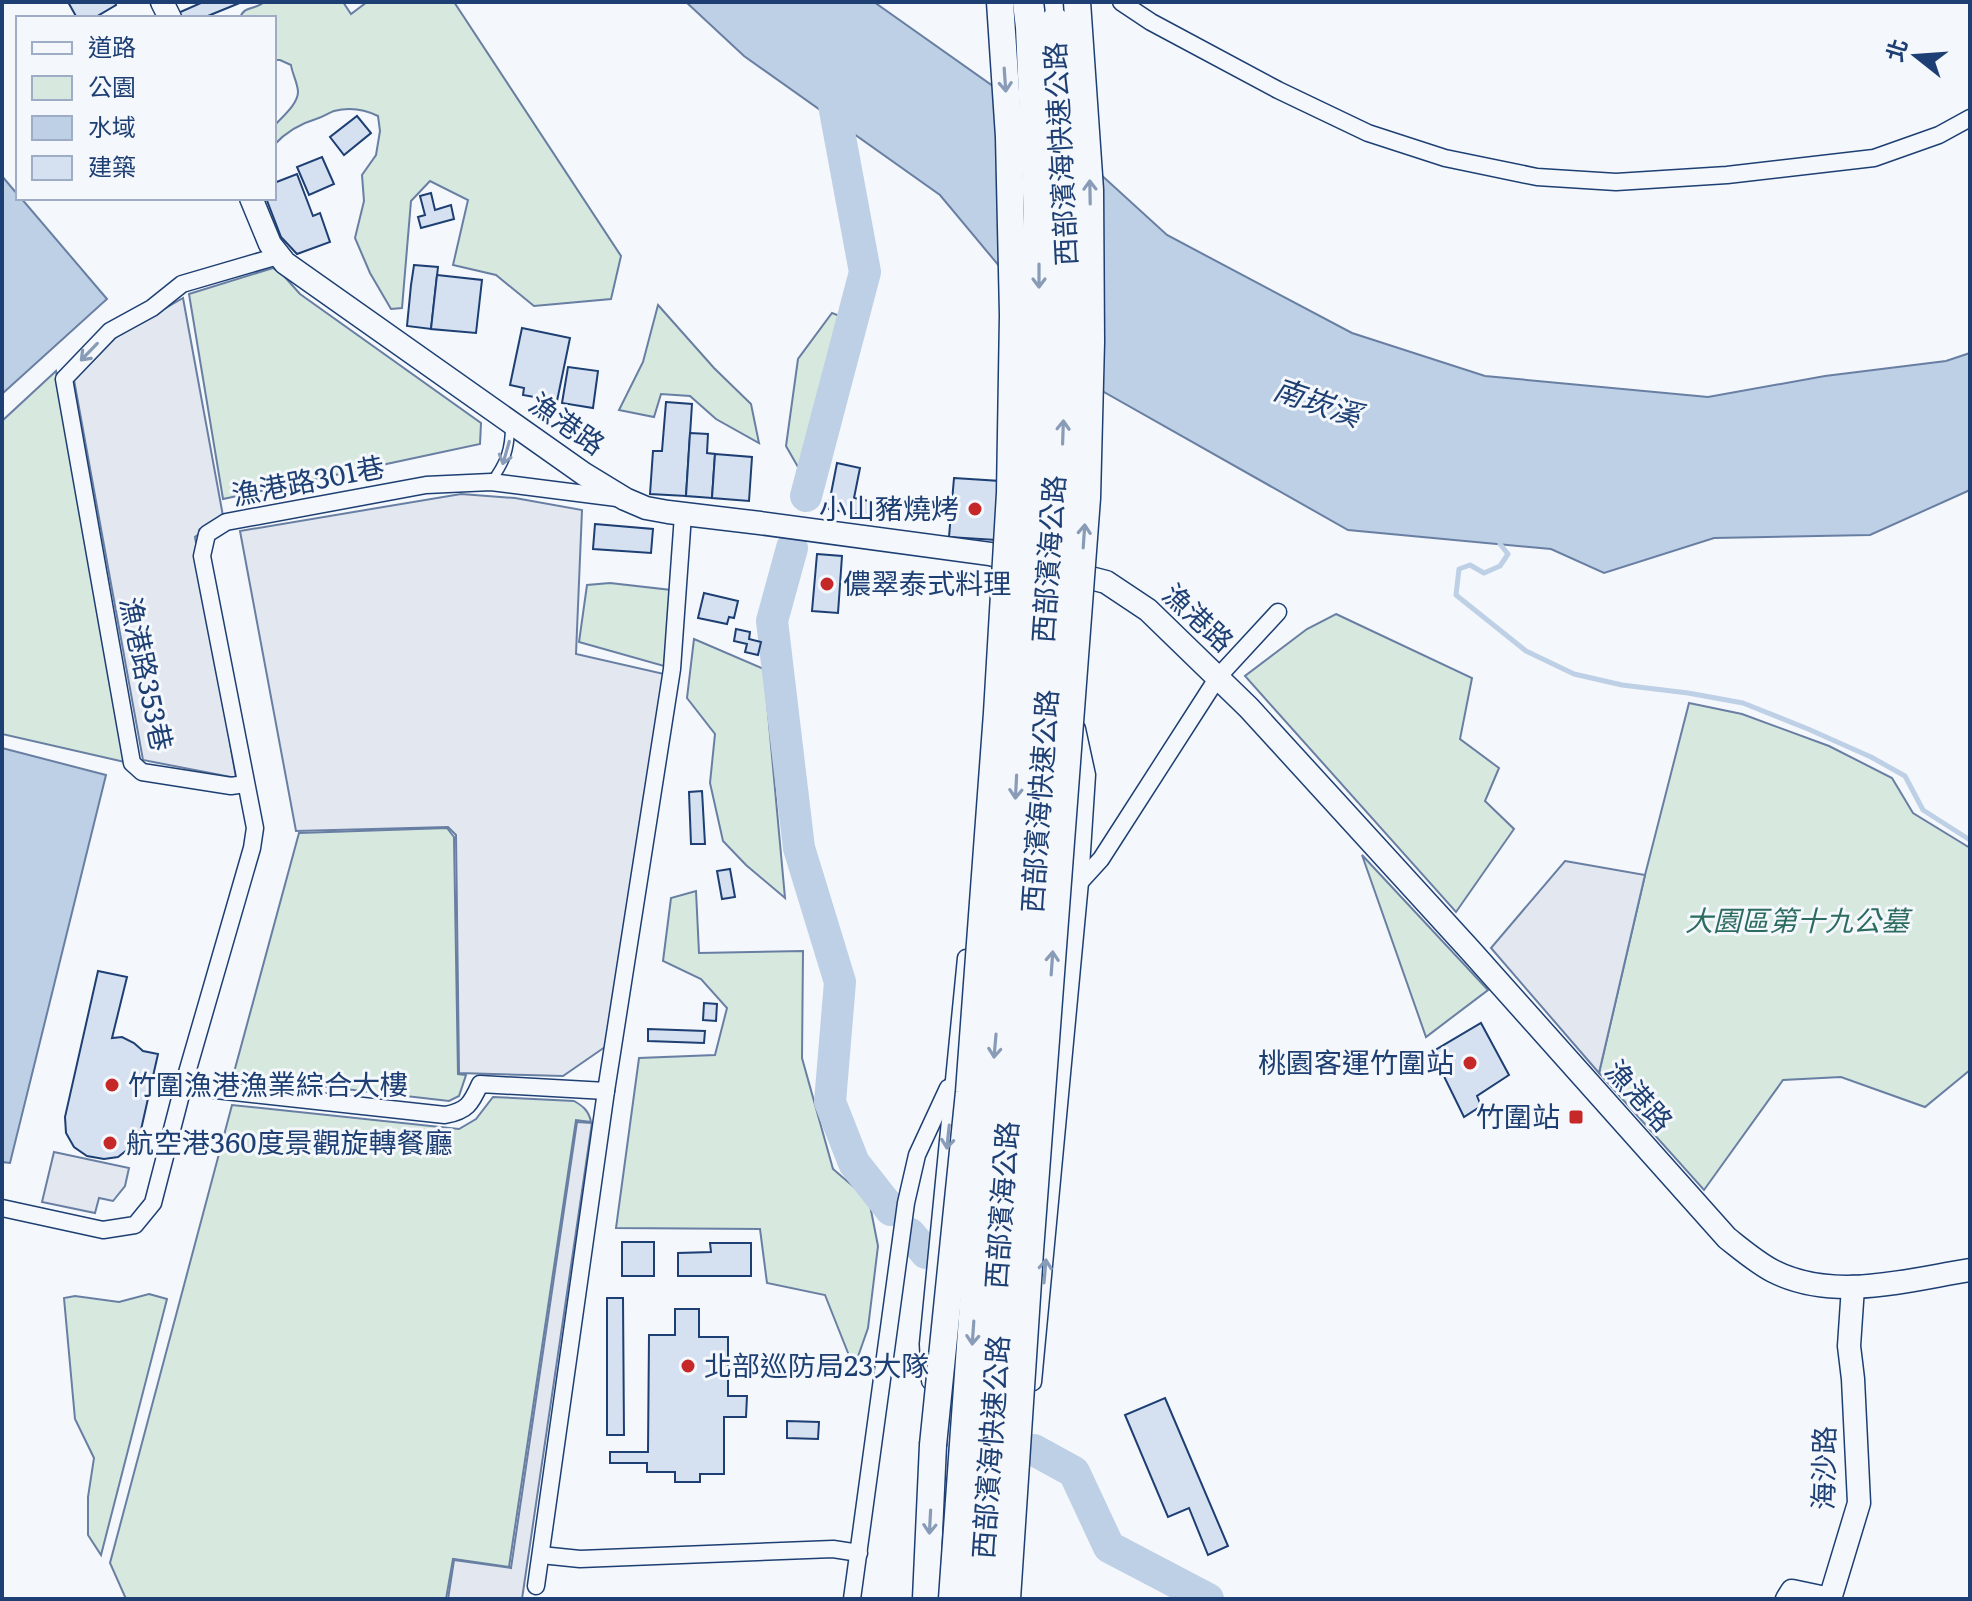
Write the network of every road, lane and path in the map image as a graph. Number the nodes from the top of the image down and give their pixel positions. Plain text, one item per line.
1 (1000, 2) edge
2 (1028, 2) edge
3 (1053, 2) edge
4 (1077, 2) edge
5 (1121, 2) edge
6 (1970, 118) edge
7 (252, 200) edge
8 (278, 256) junction
9 (510, 421) junction
10 (491, 482) junction
11 (625, 499) junction
12 (683, 515) junction
13 (1023, 562) junction
14 (1070, 573) junction
15 (1278, 612) dead end
16 (1218, 677) junction
17 (245, 784) junction
18 (1080, 882) junction
19 (954, 1075) junction
20 (184, 1083) junction
21 (606, 1091) junction
22 (2, 1208) edge
23 (1970, 1270) edge
24 (1853, 1287) junction
25 (933, 1445) junction
26 (859, 1553) junction
27 (541, 1555) junction
28 (536, 1586) dead end
29 (852, 1599) edge
30 (926, 1599) edge
31 (954, 1599) edge
32 (981, 1599) edge
33 (1007, 1599) edge
34 (1014, 1599) edge
35 (1787, 1599) edge

1 -> 25 main road, 西部濱海公路, bridge
2 -> 31 highway, 西部濱海快速公路, bridge
32 -> 3 highway, 西部濱海快速公路, bridge
33 -> 4 main road, 西部濱海公路, bridge
5 - 6 street
7 - 8 street, 漁港路
8 - 9 street, 漁港路
8 -> 17 street, 漁港路353巷
9 -> 10 lane
9 - 11 street, 漁港路
10 - 11 street, 漁港路301巷
10 - 17 street, 漁港路301巷
11 - 12 street, 漁港路
12 - 13 street, 漁港路
12 - 21 street
13 - 14 street, 漁港路
13 - 19 street
14 - 16 street, 漁港路
14 - 18 street
15 - 16 street
16 - 18 street
16 - 24 street, 漁港路
17 - 20 street
34 -> 18 street
19 -> 25 street
19 - 26 street
20 - 21 street
20 - 22 street
21 - 27 street
23 - 24 street, 漁港路
24 - 35 street, 海沙路
25 -> 30 main road, 西部濱海公路
26 - 27 street
26 - 29 street
27 - 28 street

